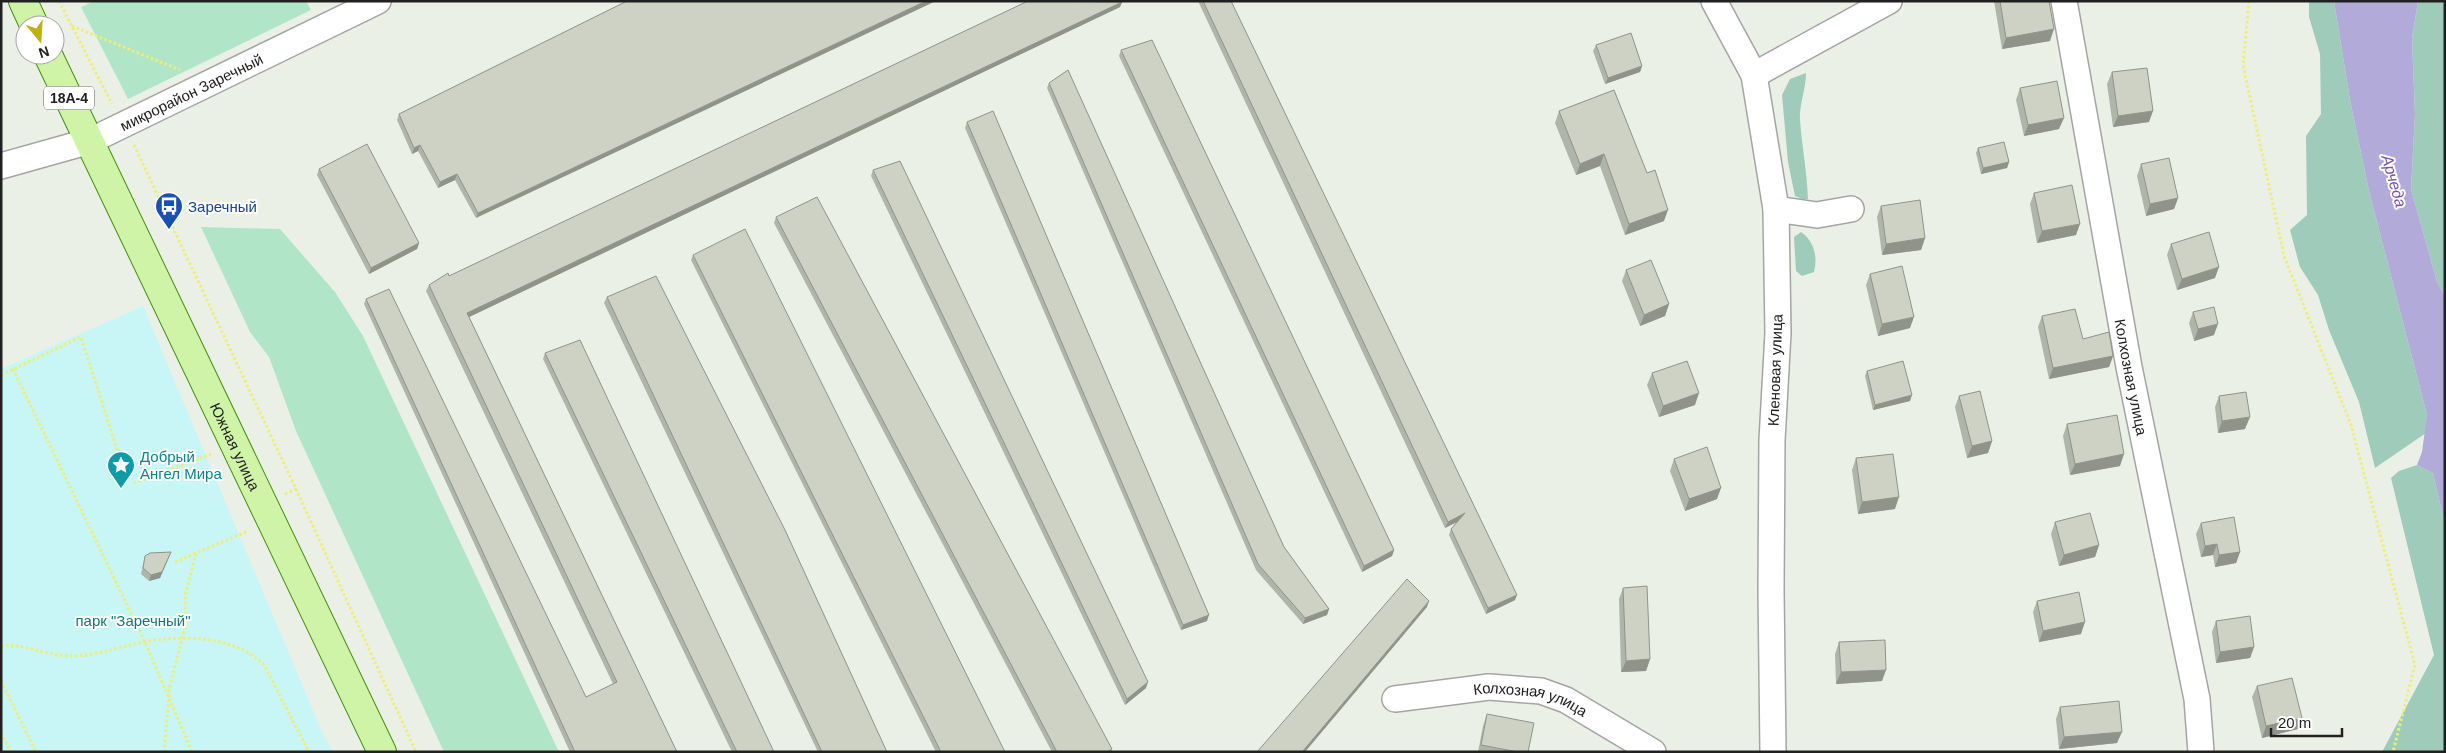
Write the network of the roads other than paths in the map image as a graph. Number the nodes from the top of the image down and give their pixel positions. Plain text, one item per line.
1 (22, 1) edge
2 (378, 1) edge
3 (1889, 1) edge
4 (2064, 1) edge
5 (1722, 3) edge
6 (29, 15) edge
7 (53, 65) edge
8 (1754, 75) junction
9 (90, 141) junction
10 (1, 166) edge
11 (1776, 209) junction
12 (1851, 209) dead end
13 (1395, 699) dead end
14 (382, 752) edge
15 (1653, 752) edge
16 (1773, 752) edge
17 (2202, 752) edge

1 - 6 main road
2 - 9 street, микрорайон Заречный
3 - 8 street
4 - 17 street, Колхозная улица
5 - 8 street, Кленовая улица
7 - 9 main road, 18А-4
8 - 11 street, Кленовая улица
9 - 10 street, микрорайон Заречный
9 - 14 main road, Южная улица / 18А-4
11 - 12 street
11 - 16 street, Кленовая улица
13 - 15 street, Колхозная улица

